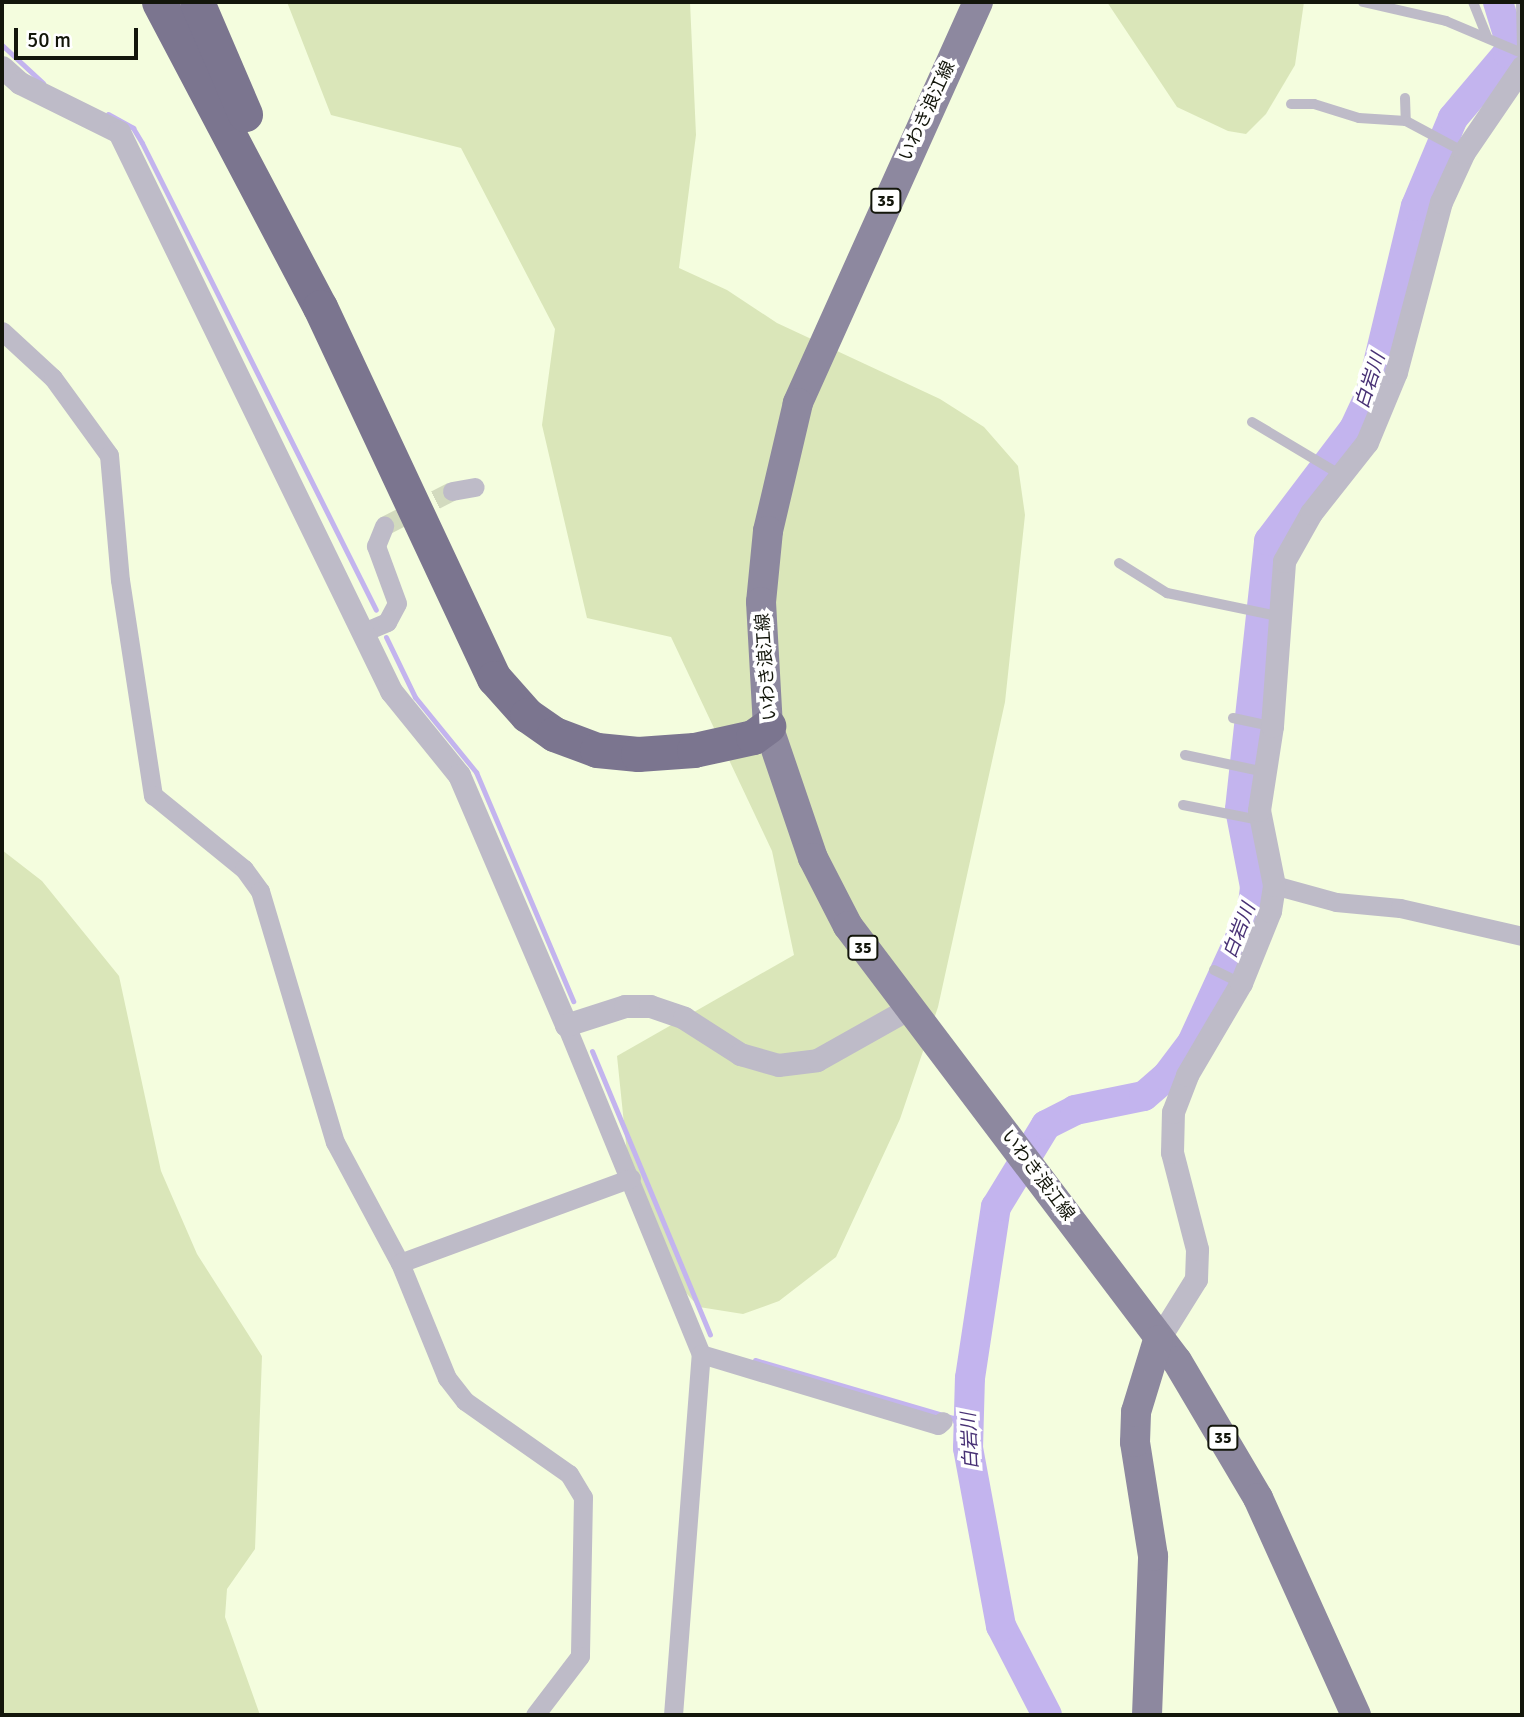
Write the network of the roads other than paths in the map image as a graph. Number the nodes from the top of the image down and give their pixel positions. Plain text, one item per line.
1 (978, 2) edge
2 (1363, 2) edge
3 (1473, 2) edge
4 (1521, 2) edge
5 (177, 8) edge
6 (1487, 36) junction
7 (1521, 55) edge
8 (2, 67) edge
9 (1405, 98) dead end
10 (1291, 104) dead end
11 (1406, 121) junction
12 (1458, 149) junction
13 (2, 331) edge
14 (1252, 422) dead end
15 (1334, 469) junction
16 (475, 487) dead end
17 (453, 491) tunnel mouth
18 (384, 526) dead end
19 (1119, 563) dead end
20 (1274, 615) junction
21 (366, 631) junction
22 (1233, 718) dead end
23 (1267, 725) junction
24 (768, 726) junction
25 (1185, 755) dead end
26 (1255, 770) junction
27 (1183, 805) dead end
28 (1255, 819) junction
29 (1274, 885) junction
30 (1522, 936) edge
31 (1214, 970) dead end
32 (1236, 981) junction
33 (906, 1010) junction
34 (566, 1025) junction
35 (631, 1178) junction
36 (400, 1263) junction
37 (1158, 1340) junction
38 (701, 1354) junction
39 (943, 1421) dead end
40 (535, 1715) edge
41 (673, 1715) edge
42 (1147, 1715) edge
43 (1356, 1715) edge

1 - 24 main road, いわき浪江線 / 35
2 - 6 lane
3 - 6 lane
4 - 7 lane
5 - 24 highway
6 - 7 lane
7 - 12 street
8 - 21 street
9 - 11 lane
10 - 11 lane
11 - 12 lane
12 - 15 street
13 - 36 street
14 - 15 lane
15 - 20 street
16 - 17 street
18 - 21 street
19 - 20 lane
20 - 23 street
21 - 34 street
22 - 23 lane
23 - 26 street
24 - 33 main road, いわき浪江線 / 35
25 - 26 lane
26 - 28 street
27 - 28 lane
28 - 29 street
29 - 30 street
29 - 32 street
31 - 32 lane
32 - 37 street
33 - 34 street
33 - 37 main road, いわき浪江線 / 35
34 - 35 street
35 - 36 street
35 - 38 street
36 - 40 street
37 - 42 main road
37 - 43 main road, いわき浪江線 / 35
38 - 39 street
38 - 41 street

